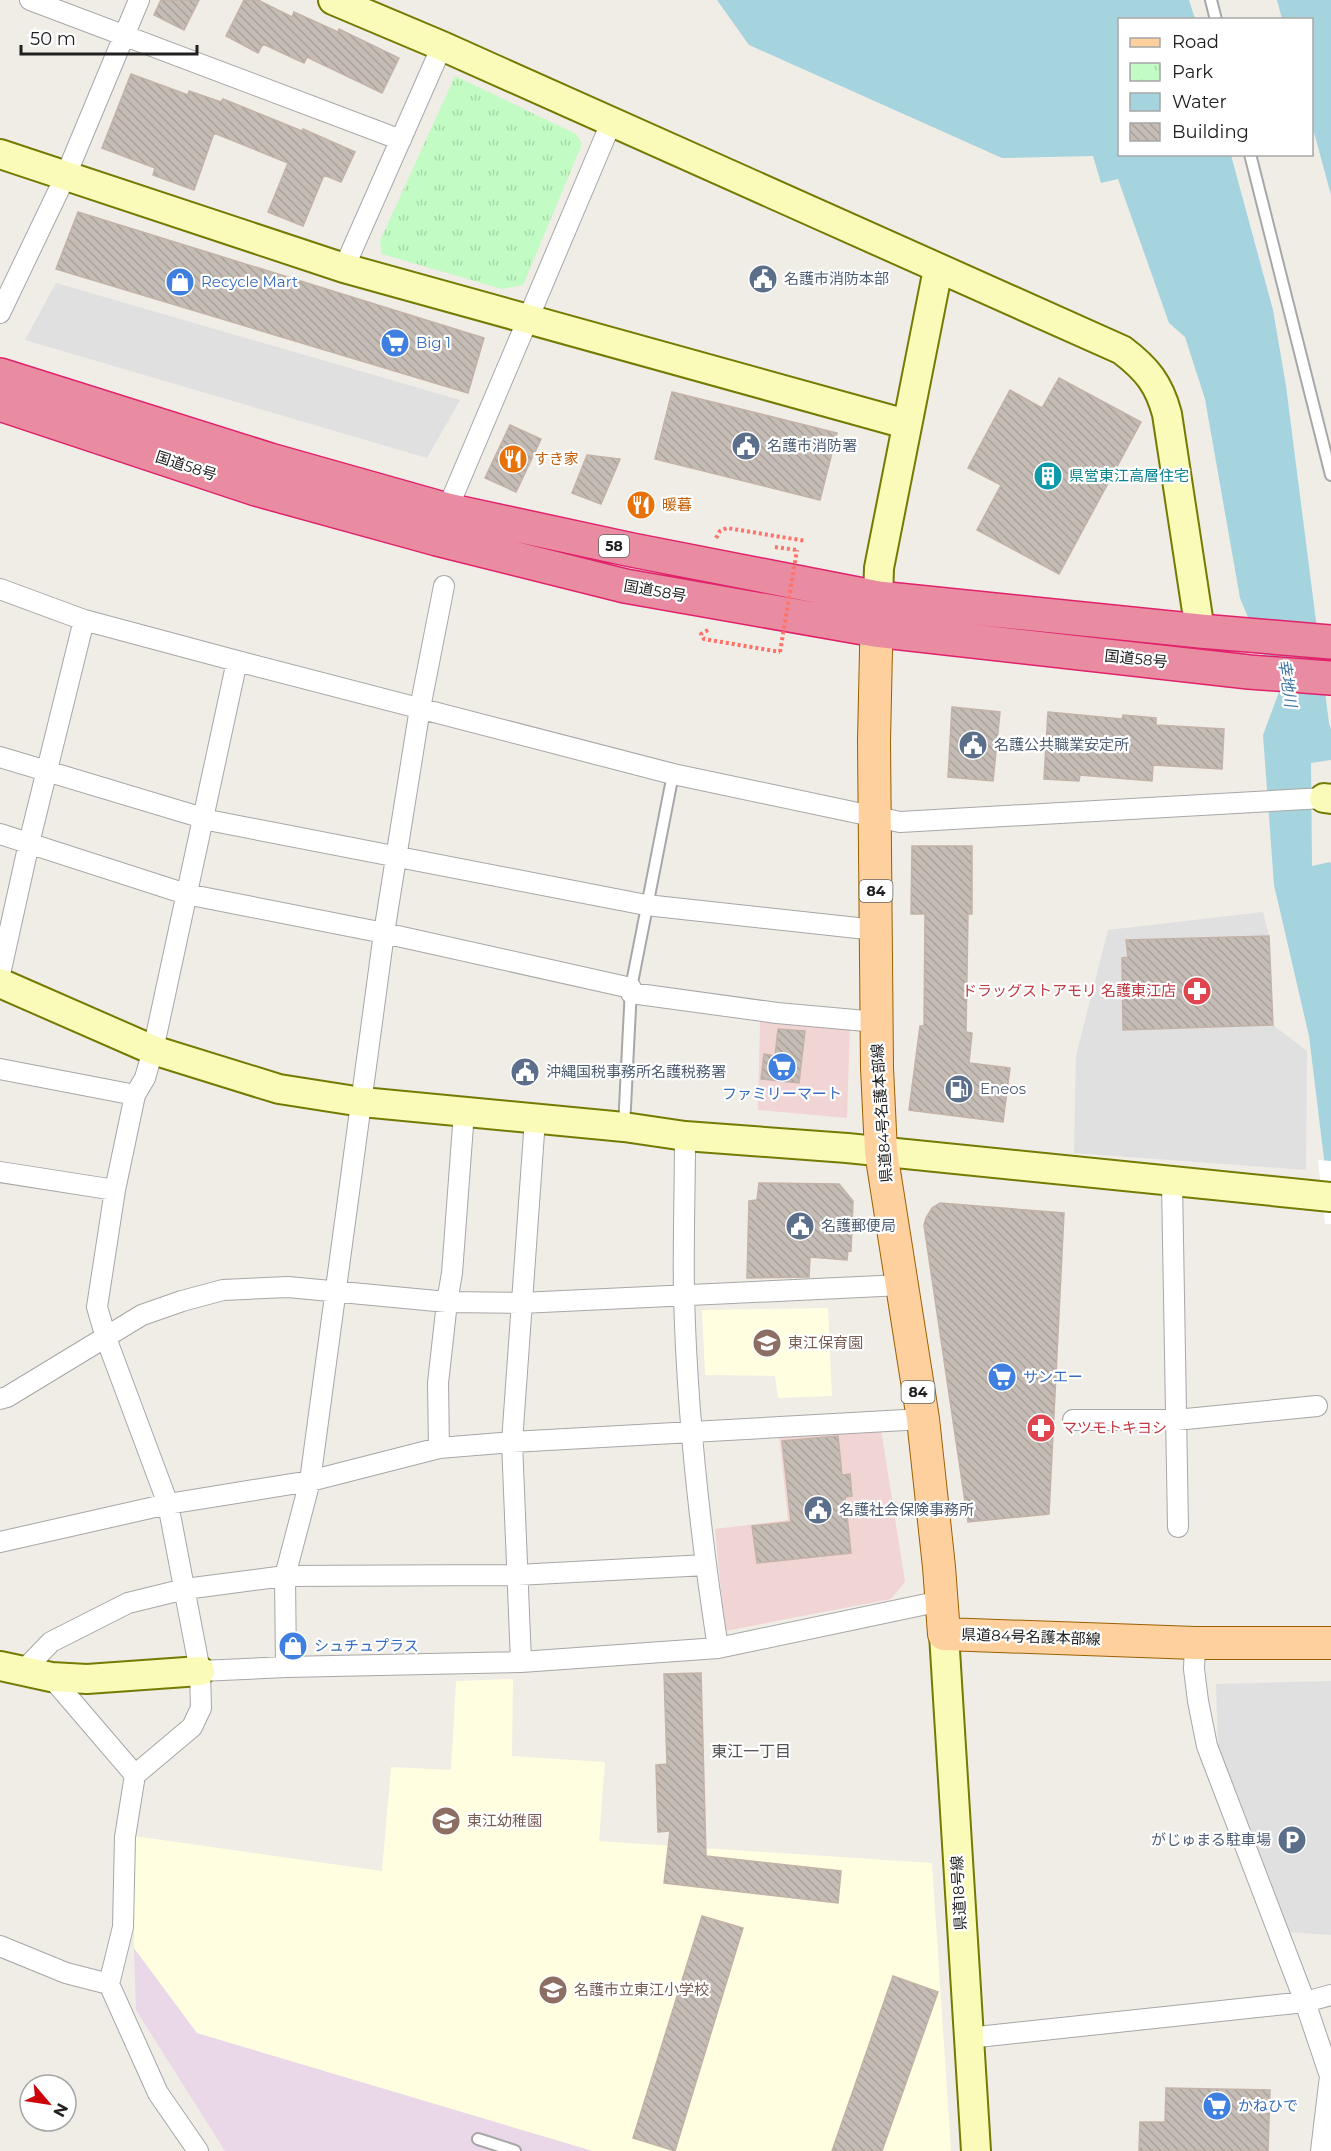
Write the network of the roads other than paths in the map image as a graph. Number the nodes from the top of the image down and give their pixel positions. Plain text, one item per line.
1 (30, 0) edge
2 (139, 0) edge
3 (333, 0) edge
4 (1212, 0) edge
5 (1216, 18) edge
6 (123, 35) junction
7 (442, 46) junction
8 (611, 123) junction
9 (401, 140) junction
10 (0, 154) edge
11 (1251, 156) edge
12 (66, 175) junction
13 (344, 268) junction
14 (938, 269) junction
15 (0, 313) edge
16 (529, 319) junction
17 (0, 375) edge
18 (0, 404) edge
19 (906, 424) junction
20 (1331, 475) edge
21 (447, 510) junction
22 (444, 586) dead end
23 (0, 589) edge
24 (878, 598) junction
25 (84, 620) junction
26 (875, 630) junction
27 (1200, 631) junction
28 (1329, 642) edge
29 (237, 661) junction
30 (1331, 678) edge
31 (420, 708) junction
32 (0, 757) edge
33 (47, 771) junction
34 (673, 774) junction
35 (1328, 798) edge
36 (875, 817) junction
37 (204, 818) junction
38 (0, 834) edge
39 (29, 843) junction
40 (396, 856) junction
41 (186, 894) junction
42 (646, 905) junction
43 (876, 930) junction
44 (384, 933) junction
45 (0, 974) edge
46 (0, 983) edge
47 (631, 991) junction
48 (877, 1022) junction
49 (153, 1050) junction
50 (0, 1069) edge
51 (135, 1095) junction
52 (362, 1101) junction
53 (464, 1113) junction
54 (535, 1119) junction
55 (624, 1127) junction
56 (685, 1136) junction
57 (881, 1152) junction
58 (0, 1172) edge
59 (1172, 1182) junction
60 (115, 1190) junction
61 (1329, 1197) edge
62 (902, 1285) junction
63 (336, 1293) junction
64 (684, 1296) junction
65 (447, 1302) junction
66 (522, 1303) junction
67 (106, 1338) junction
68 (0, 1399) edge
69 (1317, 1406) dead end
70 (923, 1419) junction
71 (1073, 1420) dead end
72 (1176, 1420) junction
73 (692, 1432) junction
74 (512, 1442) junction
75 (439, 1448) junction
76 (310, 1481) junction
77 (168, 1504) junction
78 (1178, 1527) dead end
79 (0, 1542) edge
80 (706, 1565) junction
81 (517, 1575) junction
82 (285, 1576) junction
83 (185, 1589) junction
84 (941, 1601) junction
85 (944, 1634) junction
86 (1195, 1643) junction
87 (1331, 1643) edge
88 (718, 1648) junction
89 (521, 1662) junction
90 (286, 1666) junction
91 (11, 1669) edge
92 (200, 1671) junction
93 (51, 1677) junction
94 (135, 1775) junction
95 (0, 1946) edge
96 (109, 1984) junction
97 (1331, 1995) edge
98 (1305, 2002) junction
99 (968, 2038) junction
100 (478, 2139) dead end
101 (198, 2151) edge
102 (515, 2151) edge
103 (976, 2151) edge
104 (1321, 2151) edge

1 - 6 street
2 - 6 street
3 - 7 street
4 - 5 lane
6 - 9 street
6 - 12 street
7 - 8 street
7 - 9 street
8 - 14 street
8 - 16 street
9 - 13 street
10 - 12 street
11 - 20 lane
12 - 13 street
12 - 15 street
13 - 16 street
14 - 19 street
14 - 27 street
16 - 19 street
16 - 21 street
17 - 21 highway, 国道58号 / 58
18 - 26 highway, 国道58号 / 58
19 - 24 street
21 - 24 highway, 国道58号 / 58
22 - 31 street
23 - 25 street
24 - 26 main road, 県道84号名護本部線 / 84
24 - 27 highway, 国道58号 / 58
25 - 29 street
25 - 33 street
26 - 30 highway, 国道58号 / 58
26 - 36 main road, 県道84号名護本部線 / 84
27 - 28 highway, 国道58号 / 58
29 - 31 street
29 - 37 street
31 - 34 street
31 - 40 street
32 - 33 street
33 - 37 street
33 - 39 street
34 - 36 street
34 - 42 lane
35 - 36 street
36 - 43 main road, 県道84号名護本部線 / 84
37 - 40 street
37 - 41 street
38 - 39 street
39 - 41 street
39 - 45 street
40 - 42 street
40 - 44 street
41 - 44 street
41 - 49 street
42 - 43 street
42 - 47 lane
43 - 48 main road, 県道84号名護本部線 / 84
44 - 47 street
44 - 52 street
46 - 49 street
47 - 48 street
47 - 55 lane
48 - 57 main road, 県道84号名護本部線 / 84
49 - 51 street
49 - 52 street
50 - 51 street
51 - 60 street
52 - 53 street
52 - 63 street
53 - 54 street
53 - 65 street
54 - 55 street
54 - 66 street
55 - 56 street
56 - 57 street
56 - 64 street
57 - 59 street
57 - 62 main road, 県道84号名護本部線 / 84
58 - 60 street
59 - 61 street
59 - 72 street
60 - 67 street
62 - 64 street
62 - 70 main road, 県道84号名護本部線 / 84
63 - 65 street
63 - 67 street
63 - 76 street
64 - 66 street
64 - 73 street
65 - 66 street
65 - 75 street
66 - 74 street
67 - 68 street
67 - 77 street
69 - 72 street
70 - 73 street
70 - 84 main road, 県道84号名護本部線 / 84
71 - 72 street
72 - 78 street
73 - 74 street
73 - 80 street
74 - 75 street
74 - 81 street
75 - 76 street
76 - 77 street
76 - 82 street
77 - 79 street
77 - 83 street
80 - 81 street
80 - 88 street
81 - 82 street
81 - 89 street
82 - 83 street
82 - 90 street
83 - 91 street
83 - 92 street
84 - 85 main road, 県道84号名護本部線 / 84
84 - 88 street
85 - 86 main road, 県道84号名護本部線
85 - 99 street, 県道18号線
86 - 87 main road, 県道84号名護本部線
86 - 98 street
88 - 89 street
89 - 90 street
90 - 92 street
91 - 93 street
92 - 93 street
92 - 94 street
93 - 94 street
94 - 96 street
95 - 96 street
96 - 101 street
97 - 98 street
98 - 99 street
98 - 104 street
99 - 103 street, 県道18号線
100 - 102 lane

